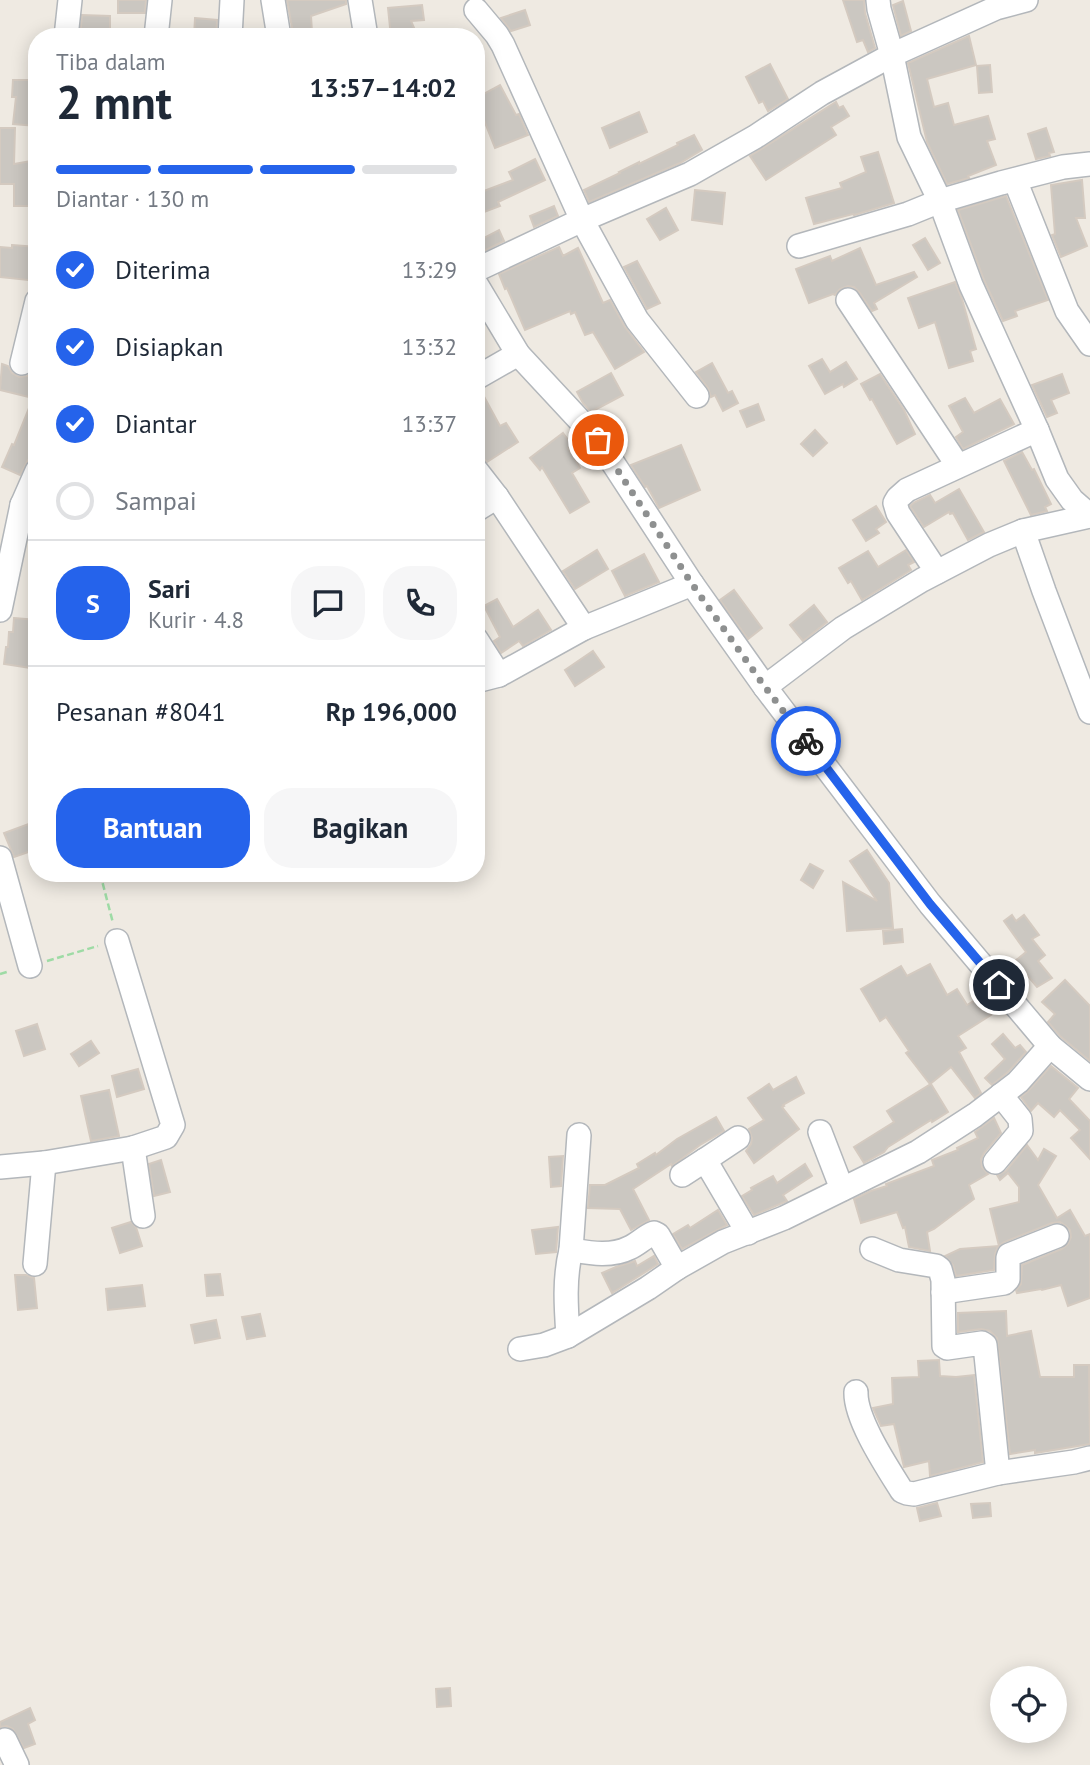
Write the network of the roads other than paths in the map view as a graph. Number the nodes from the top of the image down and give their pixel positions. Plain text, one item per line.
1 (70, 0) edge
2 (160, 0) edge
3 (232, 0) edge
4 (273, 0) edge
5 (360, 0) edge
6 (878, 0) edge
7 (1026, 0) edge
8 (476, 10) dead end
9 (67, 28) edge
10 (157, 28) edge
11 (230, 28) edge
12 (278, 28) edge
13 (365, 28) edge
14 (892, 55) junction
15 (1090, 164) edge
16 (1015, 180) junction
17 (940, 201) junction
18 (582, 220) junction
19 (799, 246) dead end
20 (485, 266) edge
21 (485, 299) edge
22 (848, 300) dead end
23 (28, 338) edge
24 (1090, 344) edge
25 (518, 354) junction
26 (22, 363) dead end
27 (485, 373) edge
28 (697, 396) dead end
29 (1037, 430) junction
30 (958, 466) junction
31 (485, 482) edge
32 (497, 497) junction
33 (485, 504) edge
34 (28, 511) edge
35 (1090, 516) edge
36 (1023, 531) junction
37 (937, 572) junction
38 (692, 584) junction
39 (0, 610) edge
40 (584, 628) junction
41 (485, 653) edge
42 (499, 675) junction
43 (485, 679) edge
44 (765, 687) junction
45 (1090, 712) edge
46 (0, 858) edge
47 (117, 941) road end
48 (30, 966) road end
49 (1050, 1046) junction
50 (1090, 1079) edge
51 (1001, 1095) junction
52 (820, 1132) dead end
53 (579, 1135) dead end
54 (738, 1138) dead end
55 (132, 1148) junction
56 (705, 1160) junction
57 (995, 1161) dead end
58 (44, 1163) junction
59 (0, 1167) edge
60 (682, 1175) dead end
61 (842, 1189) junction
62 (143, 1216) dead end
63 (748, 1233) junction
64 (1057, 1236) dead end
65 (872, 1248) dead end
66 (571, 1250) junction
67 (35, 1264) dead end
68 (677, 1268) junction
69 (943, 1292) junction
70 (568, 1336) junction
71 (520, 1349) dead end
72 (856, 1392) dead end
73 (1090, 1458) edge
74 (998, 1473) junction
75 (5, 1740) dead end
76 (17, 1765) edge

1 - 9 street
2 - 10 street
3 - 11 street
4 - 12 street
5 - 13 street
6 - 14 street
7 - 14 street
8 - 18 street
14 - 17 street
14 - 18 street
15 - 16 street
16 - 17 street
16 - 24 street
17 - 19 street
17 - 29 street
18 - 20 street
18 - 28 street
21 - 25 street
22 - 30 street
23 - 26 street
25 - 27 street
25 - 38 street
29 - 30 street
29 - 35 street
30 - 37 street
31 - 32 street
32 - 33 street
32 - 40 street
34 - 39 street
35 - 36 street
36 - 37 street
36 - 45 street
37 - 44 street
38 - 40 street
38 - 44 street
40 - 42 street
41 - 42 street
42 - 43 street
44 - 49 street
46 - 48 street
47 - 55 street
49 - 50 street
49 - 51 street
51 - 57 street
51 - 61 street
52 - 61 street
53 - 66 street
54 - 56 street
55 - 58 street
55 - 62 street
56 - 60 street
56 - 63 street
58 - 59 street
58 - 67 street
61 - 63 street
63 - 68 street
64 - 69 street
65 - 69 street
66 - 68 street
66 - 70 street
68 - 70 street
69 - 74 street
70 - 71 street
72 - 74 street
73 - 74 street
75 - 76 street

